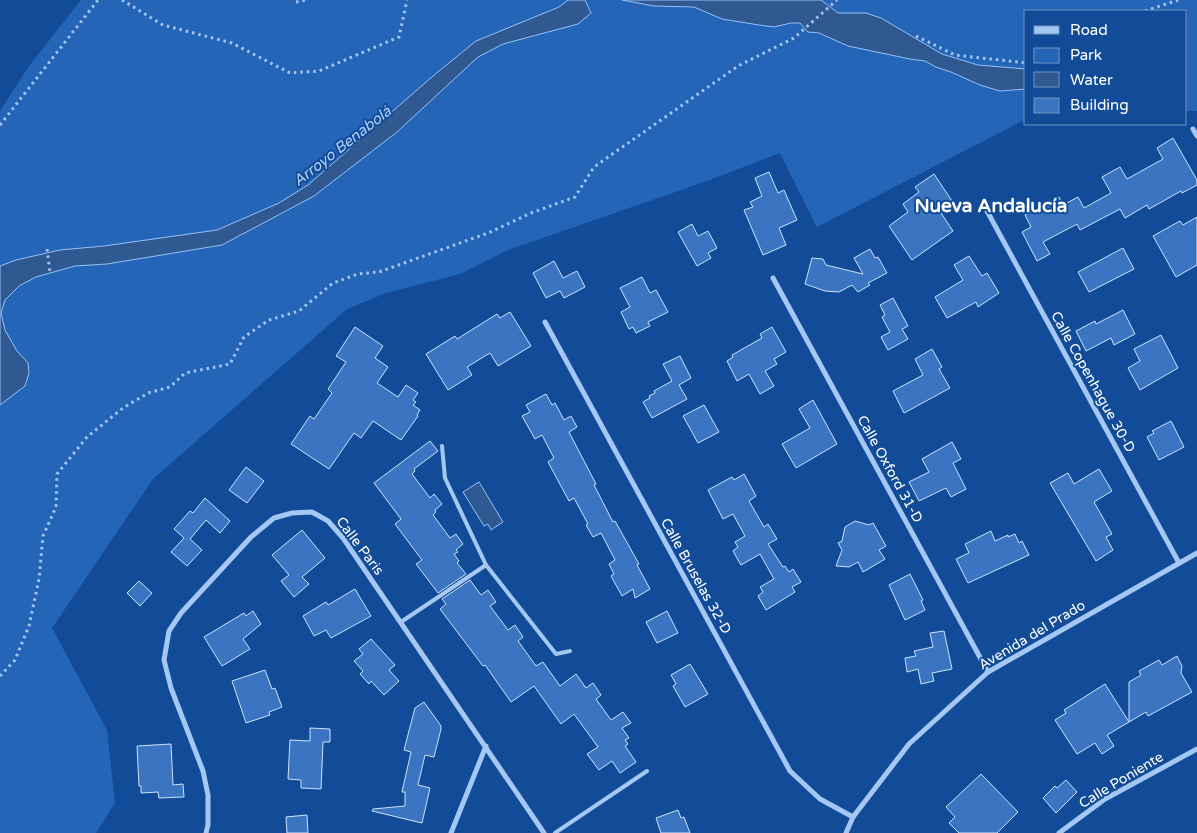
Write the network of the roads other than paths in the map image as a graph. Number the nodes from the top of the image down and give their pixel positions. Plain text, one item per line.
1 (1193, 128) dead end
2 (1197, 136) edge
3 (987, 211) dead end
4 (772, 278) dead end
5 (545, 322) dead end
6 (442, 446) dead end
7 (1197, 553) edge
8 (1180, 563) junction
9 (486, 565) junction
10 (401, 622) junction
11 (570, 651) dead end
12 (988, 672) junction
13 (486, 746) junction
14 (1197, 749) edge
15 (647, 771) dead end
16 (853, 817) junction
17 (206, 833) edge
18 (451, 833) edge
19 (544, 833) edge
20 (555, 833) edge
21 (846, 833) edge
22 (1059, 833) edge

1 - 2 street
3 - 8 street, Calle Copenhague 30-D
4 - 12 street, Calle Oxford 31-D
5 - 16 street, Calle Bruselas 32-D
6 - 9 lane
7 - 8 street, Avenida del Prado
8 - 12 street, Avenida del Prado
9 - 10 lane
9 - 11 lane
10 - 13 street, Calle Paris
10 - 17 street, Calle Paris
12 - 16 street, Avenida del Prado
13 - 18 street
13 - 19 street, Calle Paris
14 - 22 street, Calle Poniente
15 - 20 lane
16 - 21 street, Avenida del Prado

